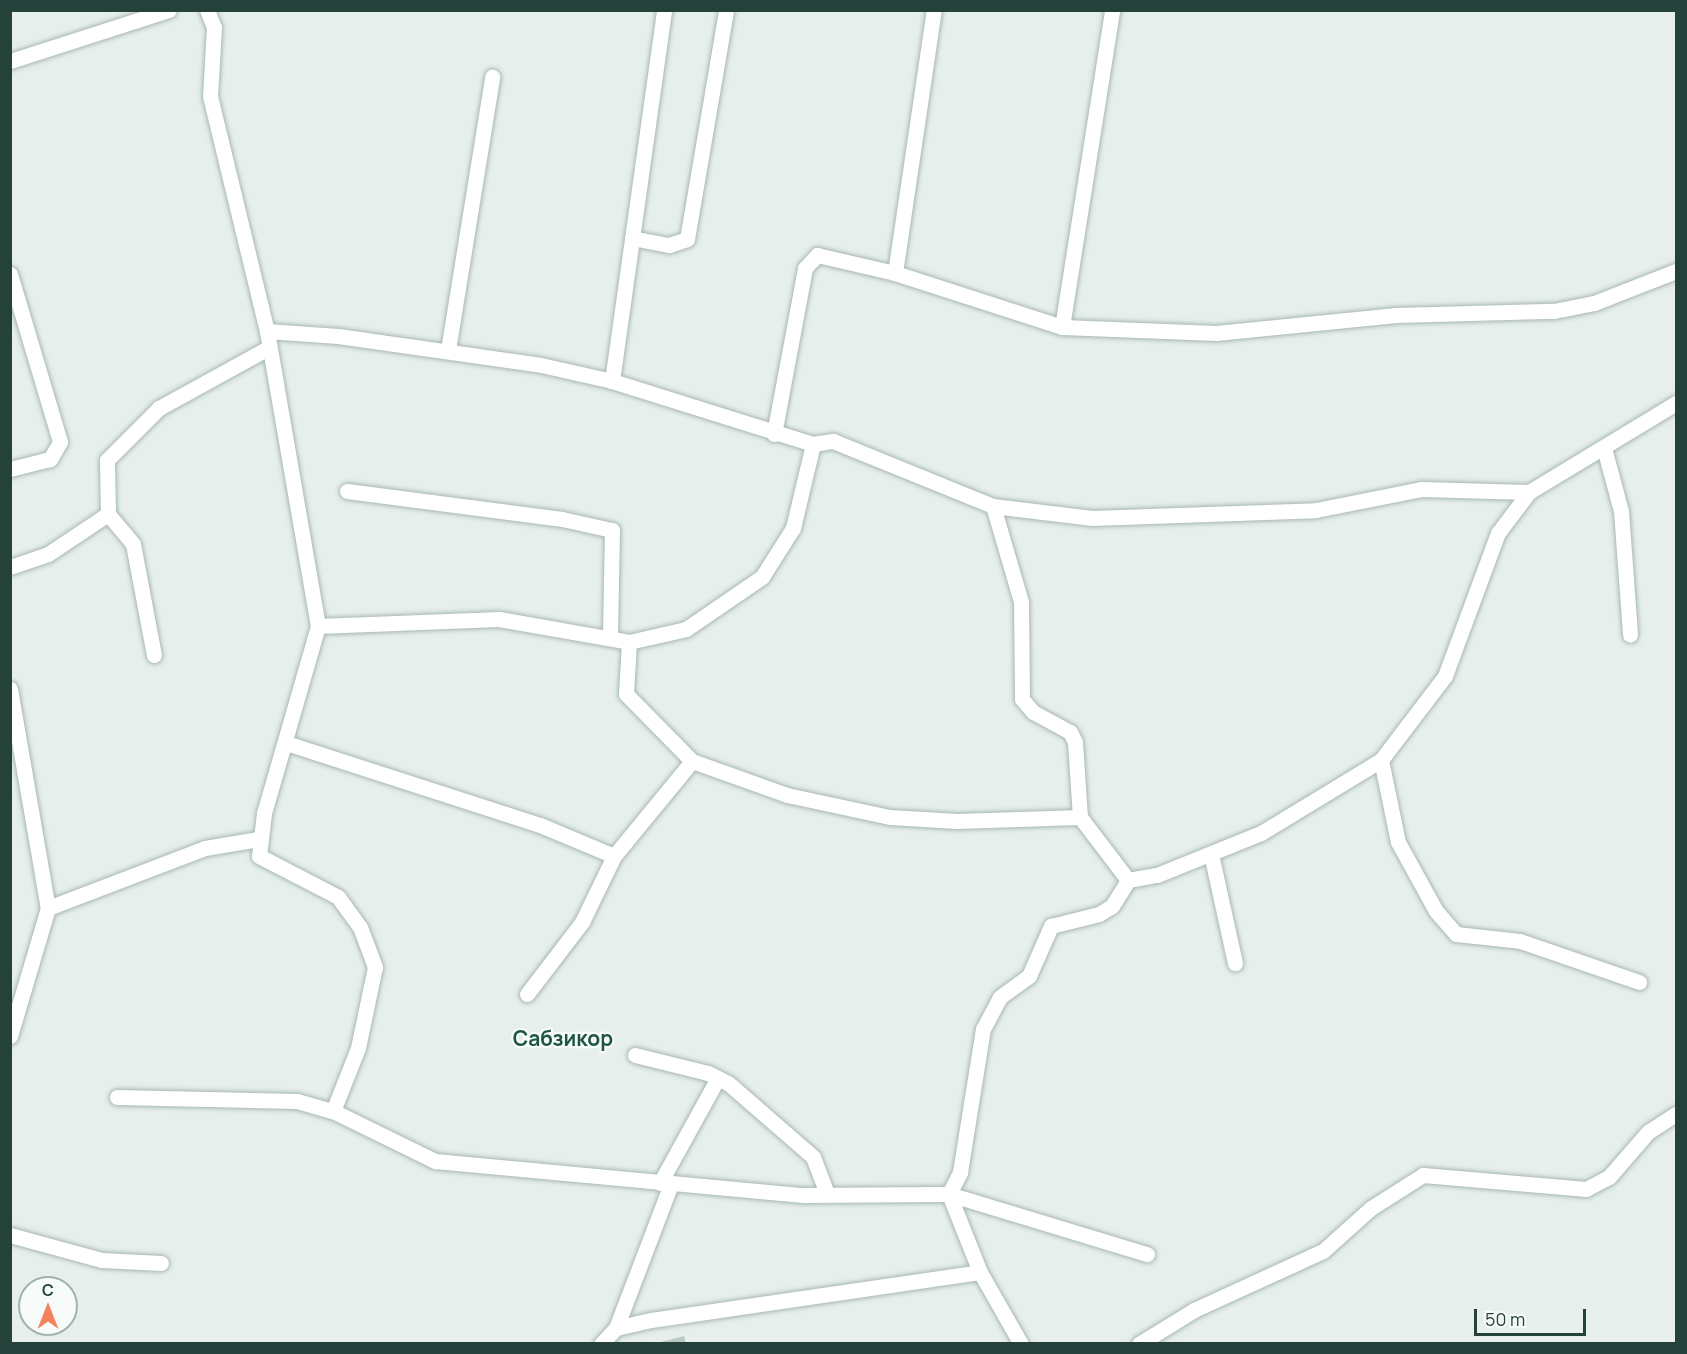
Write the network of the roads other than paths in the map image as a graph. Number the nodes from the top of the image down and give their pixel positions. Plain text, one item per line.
1 (169, 10) edge
2 (207, 10) edge
3 (664, 10) edge
4 (726, 10) edge
5 (934, 10) edge
6 (1112, 10) edge
7 (10, 61) edge
8 (492, 77) dead end
9 (632, 238) junction
10 (1677, 271) edge
11 (895, 273) junction
12 (10, 274) edge
13 (1062, 327) junction
14 (267, 331) junction
15 (268, 348) junction
16 (448, 350) junction
17 (612, 381) junction
18 (1677, 403) edge
19 (774, 434) junction
20 (813, 444) junction
21 (1604, 448) junction
22 (10, 470) edge
23 (347, 490) dead end
24 (1529, 492) junction
25 (993, 506) junction
26 (108, 514) junction
27 (10, 567) edge
28 (318, 626) junction
29 (1630, 635) dead end
30 (610, 638) junction
31 (629, 642) junction
32 (154, 655) dead end
33 (10, 689) edge
34 (14, 724) edge
35 (286, 743) junction
36 (1381, 760) junction
37 (692, 761) junction
38 (1080, 817) junction
39 (258, 839) junction
40 (1211, 854) junction
41 (614, 856) junction
42 (1128, 880) junction
43 (48, 908) junction
44 (1235, 963) dead end
45 (1639, 982) dead end
46 (527, 994) dead end
47 (10, 1036) edge
48 (635, 1055) dead end
49 (718, 1078) junction
50 (117, 1097) dead end
51 (333, 1111) junction
52 (1677, 1114) edge
53 (665, 1184) junction
54 (827, 1194) junction
55 (949, 1194) junction
56 (10, 1235) edge
57 (1147, 1254) dead end
58 (161, 1263) dead end
59 (980, 1272) junction
60 (616, 1328) junction
61 (601, 1344) edge
62 (1021, 1344) edge
63 (1139, 1344) edge

1 - 7 street
2 - 14 street
3 - 9 street
4 - 9 street
5 - 11 street
6 - 13 street
8 - 16 street
9 - 17 street
10 - 13 street
11 - 13 street
11 - 19 street
12 - 22 street
14 - 15 street
14 - 16 street
15 - 26 street
15 - 28 street
16 - 17 street
17 - 19 street
18 - 21 street
19 - 20 street
20 - 25 street
20 - 31 street
21 - 24 street
21 - 29 street
23 - 30 street
24 - 25 street
24 - 36 street
25 - 38 street
26 - 27 street
26 - 32 street
28 - 30 street
28 - 35 street
30 - 31 street
31 - 37 street
33 - 34 street
34 - 43 street
35 - 39 street
35 - 41 street
36 - 40 street
36 - 45 street
37 - 38 street
37 - 41 street
38 - 42 street
39 - 43 street
39 - 51 street
40 - 42 street
40 - 44 street
41 - 46 street
42 - 55 street
43 - 47 street
48 - 49 street
49 - 53 street
49 - 54 street
50 - 51 street
51 - 53 street
52 - 63 street
53 - 54 street
53 - 60 street
54 - 55 street
55 - 57 street
55 - 59 street
56 - 58 street
59 - 60 street
59 - 62 street
60 - 61 street

